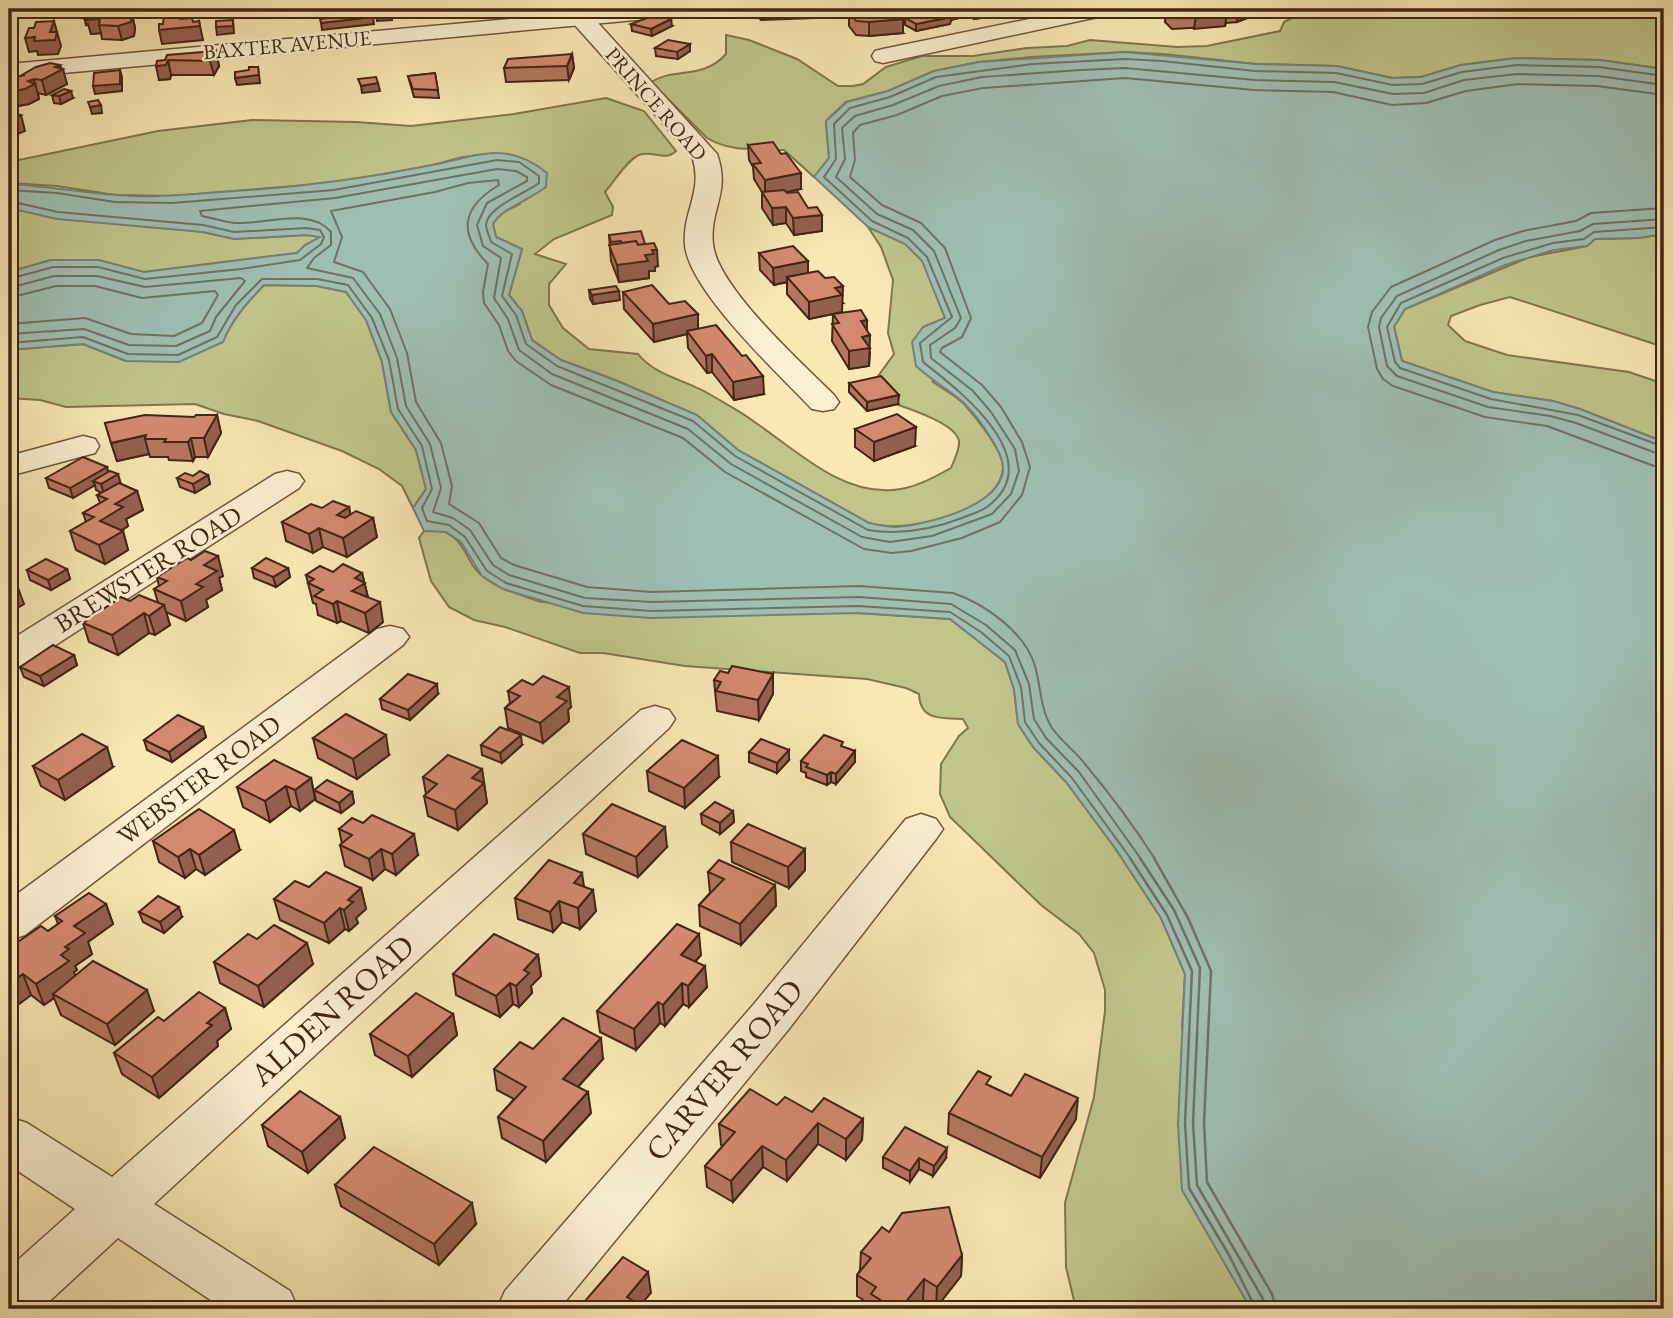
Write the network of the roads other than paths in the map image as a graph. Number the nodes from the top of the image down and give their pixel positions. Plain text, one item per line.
1 (690, 9) edge
2 (1107, 9) edge
3 (581, 18) junction
4 (883, 56) dead end
5 (63, 66) junction
6 (9, 71) edge
7 (9, 85) edge
8 (824, 402) dead end
9 (83, 446) dead end
10 (9, 466) edge
11 (287, 481) dead end
12 (390, 637) dead end
13 (9, 658) edge
14 (655, 719) dead end
15 (921, 829) dead end
16 (9, 923) edge
17 (9, 1138) edge
18 (112, 1208) junction
19 (9, 1303) edge
20 (270, 1309) edge
21 (525, 1309) edge

1 - 3 street, BAXTER AVENUE
2 - 4 street
3 - 5 street, BAXTER AVENUE
3 - 8 street, PRINCE ROAD
5 - 6 street, BAXTER AVENUE
5 - 7 street
9 - 10 street
11 - 13 street, BREWSTER ROAD
12 - 16 street, WEBSTER ROAD
14 - 18 street, ALDEN ROAD
15 - 21 street, CARVER ROAD
17 - 18 street
18 - 19 street, ALDEN ROAD
18 - 20 street

